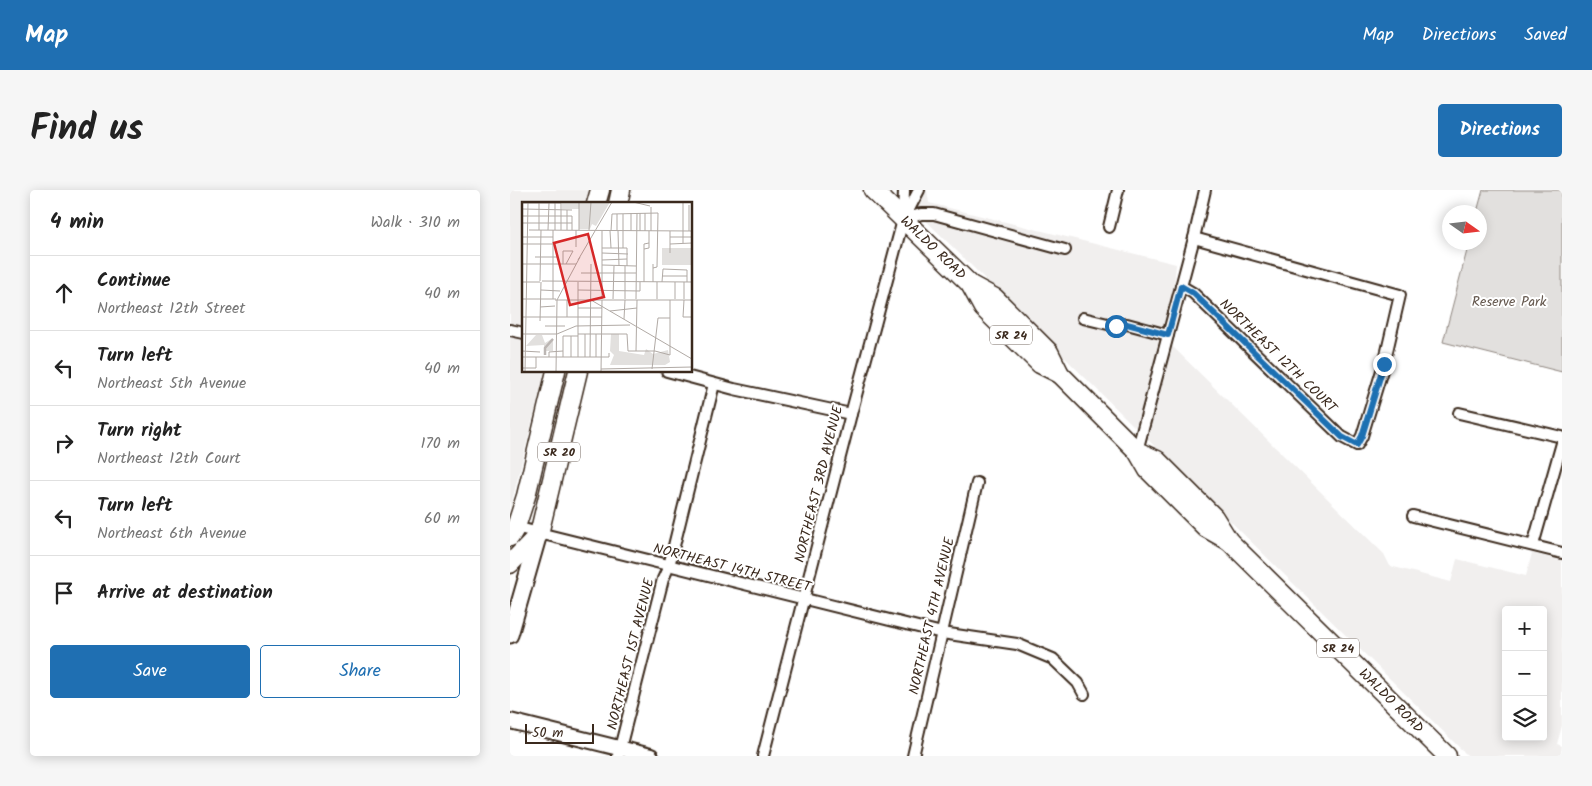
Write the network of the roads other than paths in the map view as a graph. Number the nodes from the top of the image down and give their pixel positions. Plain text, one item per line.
1 (873, 190) edge
2 (904, 190) edge
3 (919, 190) edge
4 (1118, 190) edge
5 (1205, 190) edge
6 (903, 220) junction
7 (1109, 227) dead end
8 (1194, 238) junction
9 (1065, 250) dead end
10 (1181, 286) junction
11 (1083, 318) dead end
12 (1168, 335) junction
13 (556, 372) edge
14 (578, 372) edge
15 (671, 372) edge
16 (714, 384) junction
17 (1459, 413) dead end
18 (851, 414) junction
19 (1562, 437) edge
20 (1562, 443) edge
21 (1137, 451) junction
22 (977, 483) dead end
23 (1413, 516) dead end
24 (512, 530) edge
25 (539, 534) junction
26 (1533, 545) junction
27 (1562, 553) edge
28 (511, 565) edge
29 (669, 566) junction
30 (804, 600) junction
31 (942, 633) junction
32 (510, 635) edge
33 (1084, 694) dead end
34 (510, 721) edge
35 (620, 752) edge
36 (651, 756) edge
37 (763, 756) edge
38 (913, 756) edge
39 (1447, 756) edge

1 - 6 highway, WALDO ROAD / SR 24
2 - 6 street, NORTHEAST 3RD AVENUE
3 - 6 street, NORTHEAST 3RD AVENUE
4 - 7 street
5 - 8 street
6 - 9 street
6 - 18 street, NORTHEAST 3RD AVENUE
6 - 21 highway, WALDO ROAD / SR 24
8 - 10 street
8 - 10 street, NORTHEAST 12TH COURT
10 - 12 street
11 - 12 street
12 - 21 street
13 - 24 highway, SR 20
14 - 25 highway, SR 20
15 - 16 street
16 - 18 street
16 - 29 street, NORTHEAST 1ST AVENUE
17 - 19 street
18 - 30 street, NORTHEAST 3RD AVENUE
20 - 26 street
21 - 39 highway, WALDO ROAD / SR 24
22 - 31 street, NORTHEAST 4TH AVENUE
23 - 26 street
24 - 25 street, NORTHEAST 14TH STREET
24 - 28 main road
25 - 28 highway
25 - 29 street, NORTHEAST 14TH STREET
25 - 32 main road
26 - 27 street
29 - 30 street, NORTHEAST 14TH STREET
29 - 35 street, NORTHEAST 1ST AVENUE
30 - 31 street, NORTHEAST 14TH STREET
30 - 37 street, NORTHEAST 3RD AVENUE
31 - 33 street, NORTHEAST 14TH STREET
31 - 38 street, NORTHEAST 4TH AVENUE
34 - 35 street
35 - 36 street

